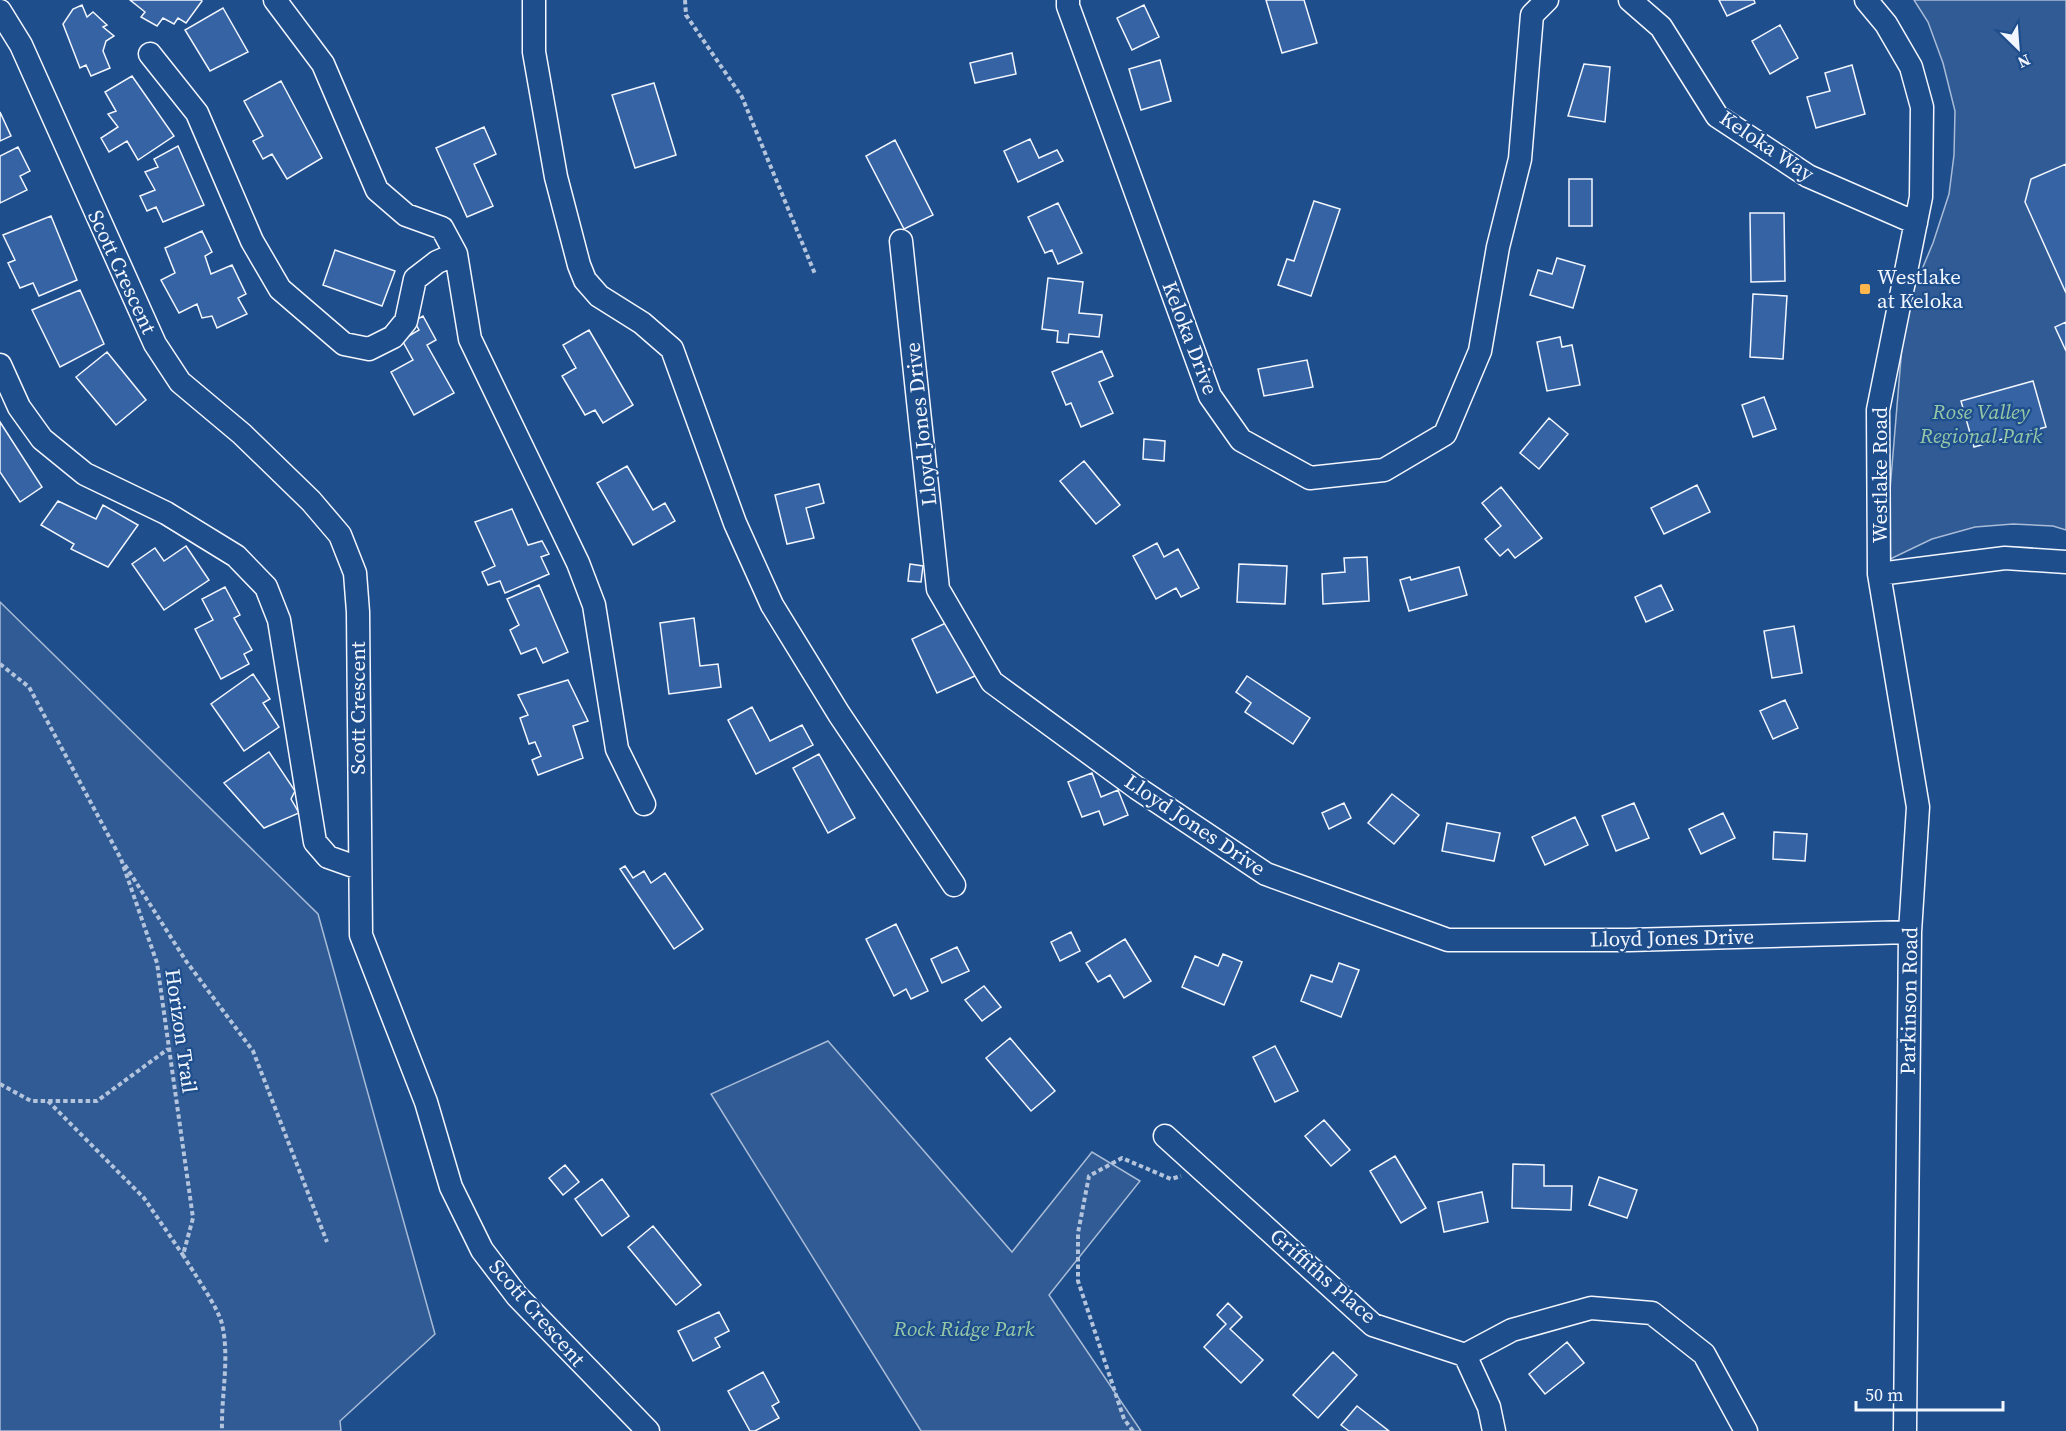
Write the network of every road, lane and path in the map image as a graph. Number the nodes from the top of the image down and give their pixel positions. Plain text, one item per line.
1 (275, 0) edge
2 (534, 0) edge
3 (685, 0) edge
4 (1068, 0) edge
5 (1547, 0) edge
6 (1630, 0) edge
7 (1866, 0) edge
8 (0, 11) edge
9 (150, 54) dead end
10 (1916, 223) junction
11 (901, 241) dead end
12 (456, 254) junction
13 (815, 274) dead end
14 (0, 365) edge
15 (2066, 562) edge
16 (1880, 574) junction
17 (0, 664) edge
18 (644, 804) dead end
19 (122, 859) junction
20 (359, 868) junction
21 (954, 885) dead end
22 (1910, 932) junction
23 (169, 1048) junction
24 (0, 1084) edge
25 (48, 1101) junction
26 (1165, 1136) dead end
27 (1202, 1169) junction
28 (327, 1242) dead end
29 (183, 1255) junction
30 (1465, 1355) junction
31 (222, 1431) edge
32 (648, 1431) edge
33 (1133, 1431) edge
34 (1494, 1431) edge
35 (1746, 1431) edge
36 (1905, 1431) edge

1 - 12 street
2 - 21 street
3 - 13 path
4 - 5 street, Keloka Drive
6 - 10 street, Keloka Way
7 - 10 street, Westlake Road
8 - 20 street, Scott Crescent
9 - 12 street
10 - 16 street, Westlake Road
11 - 22 street, Lloyd Jones Drive
12 - 18 street
14 - 20 street
15 - 16 street
16 - 22 street, Parkinson Road
17 - 19 path, Horizon Trail
19 - 23 path, Horizon Trail
19 - 28 path
20 - 32 street, Scott Crescent
22 - 36 street, Parkinson Road
23 - 25 path
23 - 29 path, Horizon Trail
24 - 25 path
25 - 29 path
26 - 27 street, Griffiths Place
27 - 30 street, Griffiths Place
27 - 33 path
29 - 31 path
30 - 34 street
30 - 35 street

